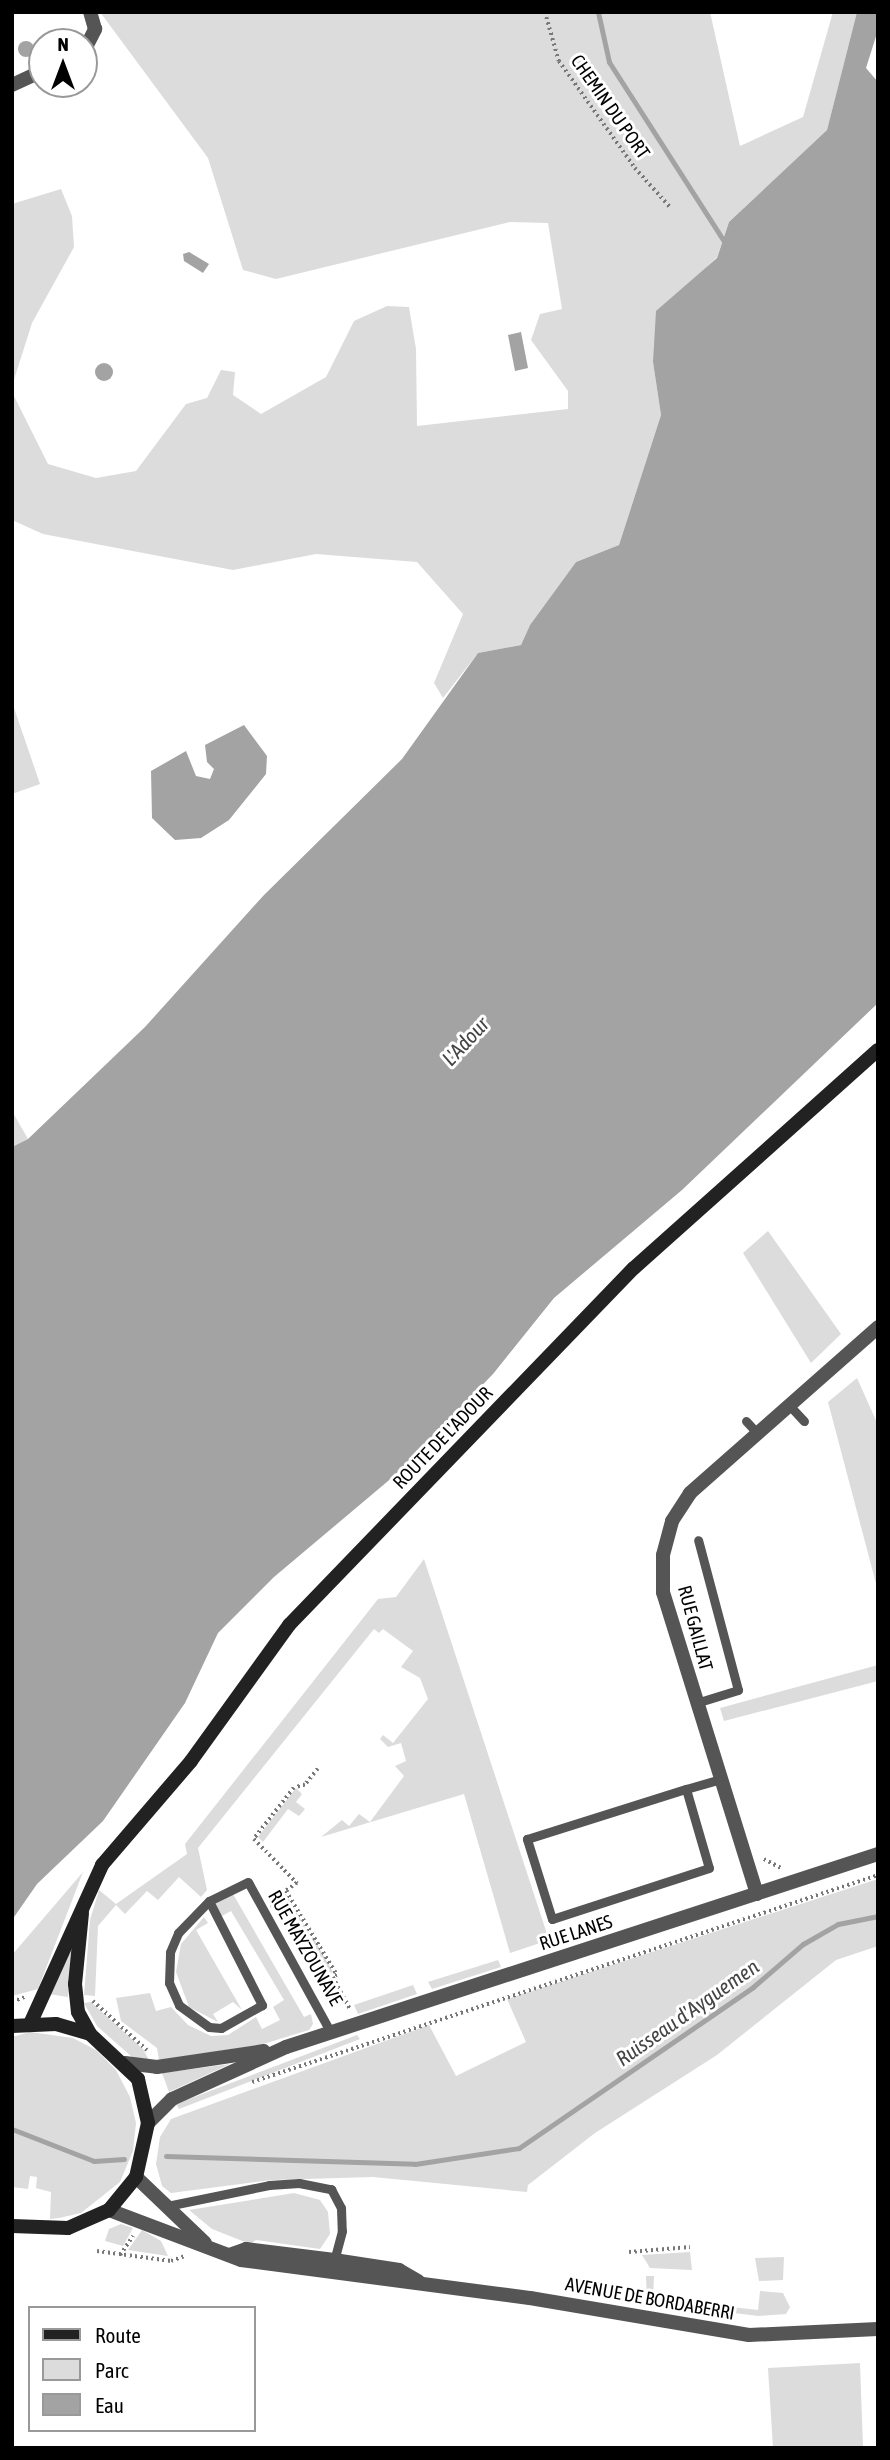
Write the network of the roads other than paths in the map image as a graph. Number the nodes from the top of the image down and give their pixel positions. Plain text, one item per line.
1 (28, 78) edge
2 (12, 85) edge
3 (878, 1050) edge
4 (878, 1327) edge
5 (789, 1405) junction
6 (746, 1421) dead end
7 (804, 1421) dead end
8 (757, 1433) junction
9 (698, 1540) dead end
10 (696, 1703) junction
11 (720, 1779) junction
12 (686, 1789) junction
13 (878, 1854) edge
14 (757, 1894) junction
15 (84, 1896) junction
16 (209, 1901) junction
17 (30, 2024) junction
18 (12, 2026) edge
19 (331, 2033) junction
20 (90, 2034) junction
21 (286, 2047) junction
22 (125, 2063) junction
23 (148, 2123) junction
24 (136, 2177) junction
25 (167, 2206) junction
26 (109, 2210) junction
27 (12, 2227) edge
28 (208, 2246) junction
29 (332, 2266) junction
30 (878, 2329) edge

1 - 2 street
3 - 15 main road, ROUTE DE L'ADOUR
4 - 5 street, RUE GAILLAT
5 - 7 lane
5 - 8 street, RUE GAILLAT
6 - 8 lane
8 - 10 street, RUE GAILLAT
9 - 10 lane
10 - 11 street, RUE GAILLAT
11 - 12 lane
11 - 14 street, RUE GAILLAT
12 - 12 lane
13 - 14 street, RUE LANES
14 - 19 street, RUE LANES
15 - 17 main road, ROUTE DE L'ADOUR
15 - 20 main road, ROUTE DE L'ADOUR
16 - 16 lane
16 - 19 lane, RUE MAYZOUNAVE
17 - 18 main road
17 - 20 main road
19 - 21 street, RUE LANES
20 - 22 main road
21 - 22 street, RUE LANES
21 - 23 street, RUE LANES
22 - 23 main road
23 - 24 main road
24 - 25 street, AVENUE DE BORDABERRI
24 - 26 main road
25 - 28 street, AVENUE DE BORDABERRI
25 - 29 lane
26 - 27 main road
26 - 28 street, AVENUE DE BORDABERRI
28 - 29 street, AVENUE DE BORDABERRI
29 - 30 street, AVENUE DE BORDABERRI

